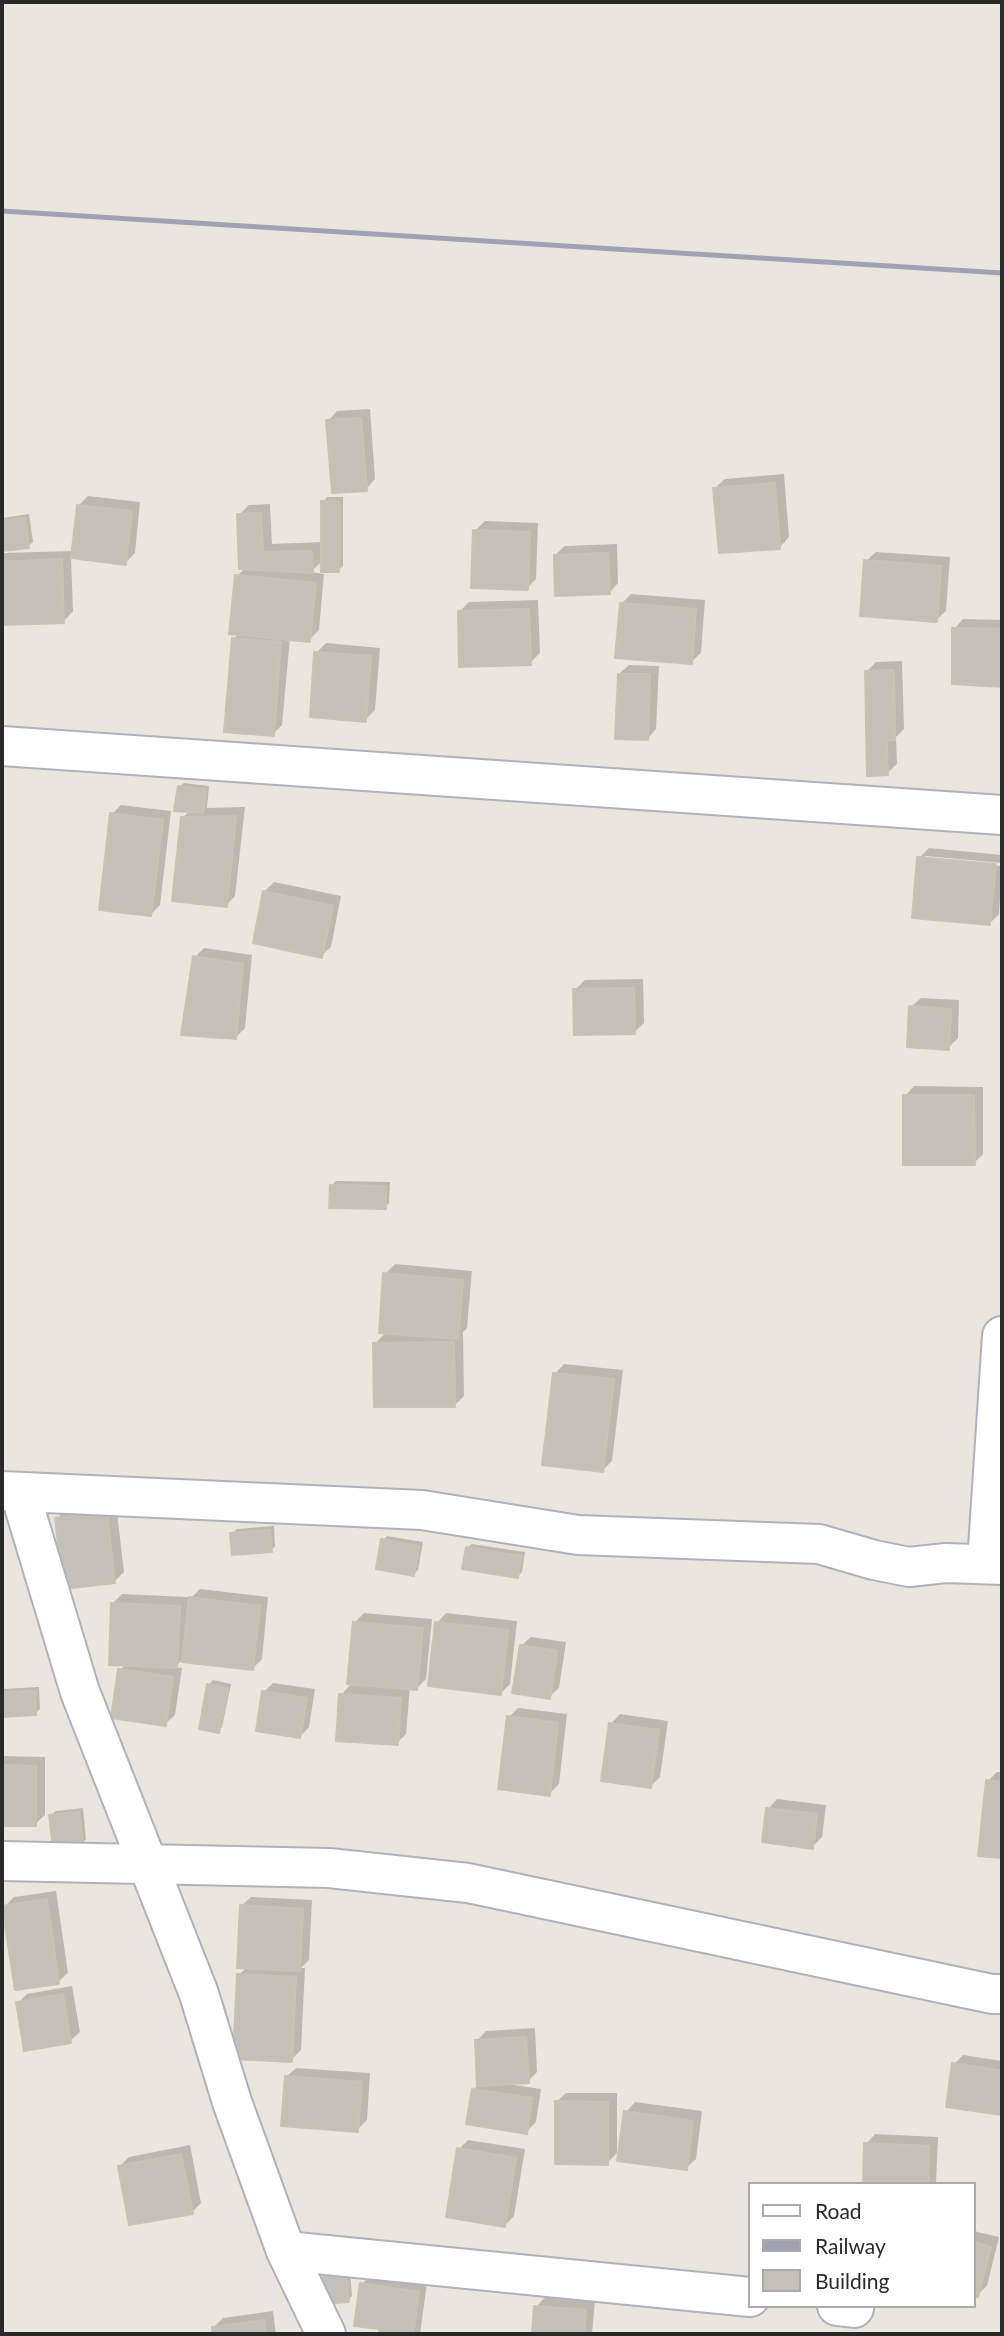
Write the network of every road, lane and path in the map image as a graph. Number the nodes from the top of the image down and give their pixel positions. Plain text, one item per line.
1 (2, 747) edge
2 (1002, 815) edge
3 (1002, 1336) edge
4 (11, 1492) edge
5 (994, 1564) edge
6 (2, 1861) edge
7 (149, 1866) junction
8 (1002, 1994) edge
9 (286, 2250) junction
10 (748, 2297) edge
11 (326, 2334) edge

1 - 2 street
3 - 5 street
4 - 5 street
4 - 7 street
6 - 7 street
7 - 8 street
7 - 9 street
9 - 10 street
9 - 11 street

